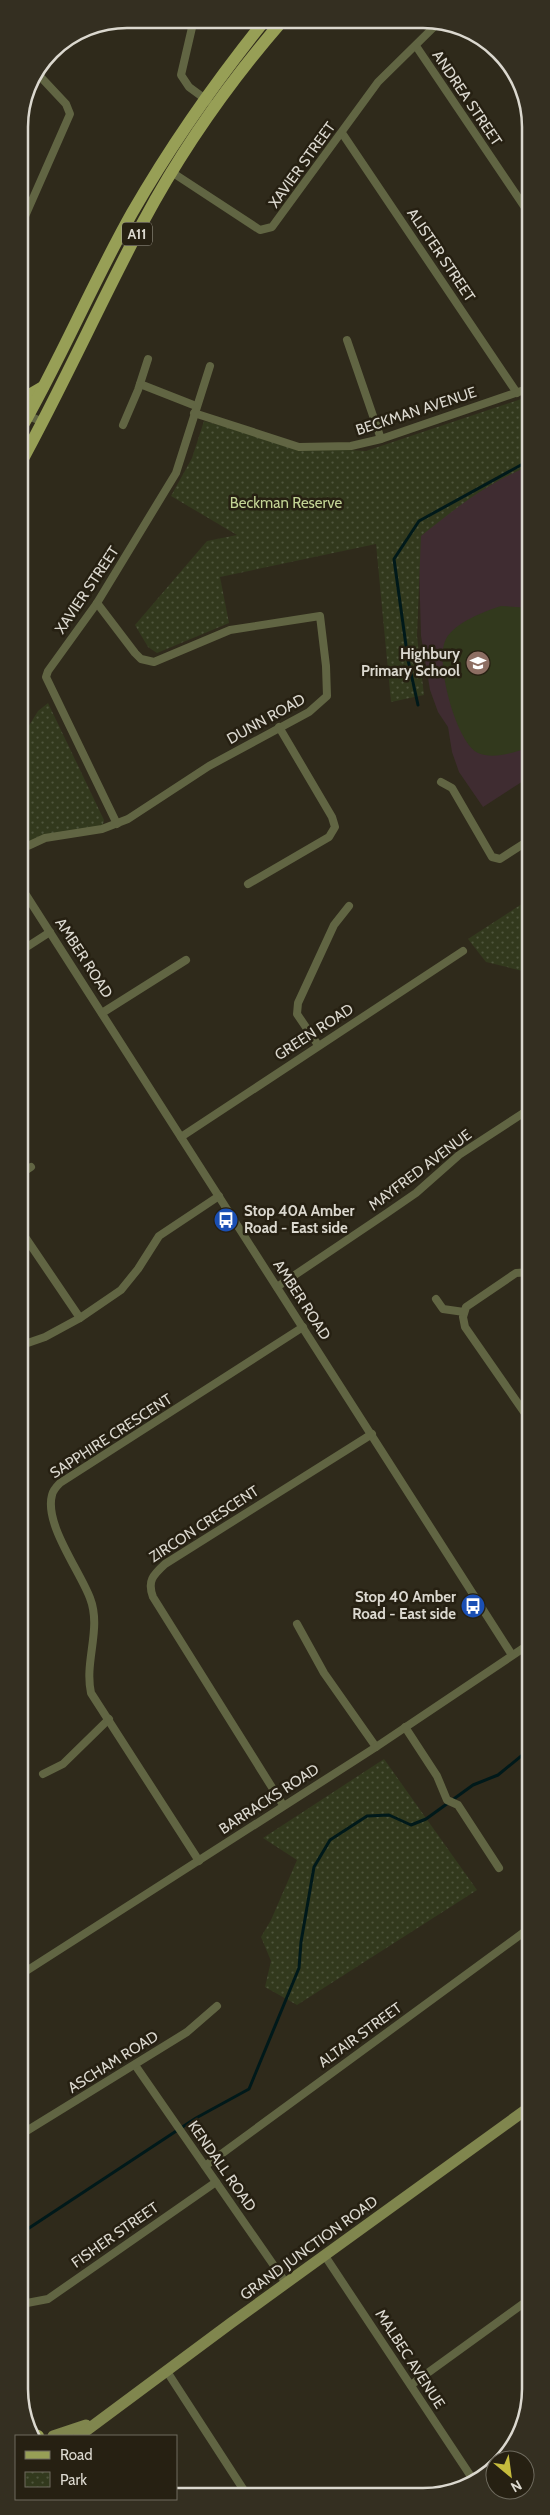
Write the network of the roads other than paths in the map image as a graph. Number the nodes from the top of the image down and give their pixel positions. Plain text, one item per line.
1 (192, 28) edge
2 (259, 28) edge
3 (277, 28) edge
4 (433, 28) edge
5 (416, 46) junction
6 (41, 77) edge
7 (204, 99) junction
8 (215, 107) junction
9 (342, 133) junction
10 (161, 164) junction
11 (173, 172) junction
12 (522, 203) edge
13 (28, 210) edge
14 (347, 340) dead end
15 (148, 359) dead end
16 (210, 366) dead end
17 (140, 384) junction
18 (45, 386) junction
19 (522, 391) edge
20 (518, 393) junction
21 (28, 396) edge
22 (28, 408) edge
23 (195, 410) junction
24 (28, 415) edge
25 (43, 422) junction
26 (122, 425) dead end
27 (380, 439) junction
28 (28, 450) edge
29 (97, 603) junction
30 (279, 727) junction
31 (441, 782) dead end
32 (117, 824) junction
33 (28, 845) edge
34 (522, 845) edge
35 (248, 884) dead end
36 (28, 898) edge
37 (349, 906) dead end
38 (50, 932) junction
39 (28, 946) edge
40 (463, 951) dead end
41 (186, 960) dead end
42 (102, 1013) junction
43 (318, 1045) junction
44 (522, 1114) edge
45 (182, 1136) junction
46 (31, 1167) dead end
47 (28, 1169) edge
48 (219, 1196) junction
49 (28, 1241) edge
50 (522, 1273) edge
51 (276, 1286) junction
52 (436, 1299) dead end
53 (464, 1312) junction
54 (80, 1318) junction
55 (303, 1327) junction
56 (28, 1343) edge
57 (522, 1409) edge
58 (372, 1434) junction
59 (297, 1624) dead end
60 (522, 1649) edge
61 (512, 1655) junction
62 (109, 1719) junction
63 (405, 1727) junction
64 (376, 1747) junction
65 (43, 1774) dead end
66 (283, 1805) junction
67 (198, 1861) junction
68 (499, 1868) dead end
69 (522, 1934) edge
70 (28, 1970) edge
71 (217, 2006) dead end
72 (135, 2065) junction
73 (522, 2113) edge
74 (28, 2130) edge
75 (205, 2166) junction
76 (216, 2182) junction
77 (326, 2256) junction
78 (286, 2284) junction
79 (28, 2303) edge
80 (522, 2305) edge
81 (166, 2370) junction
82 (411, 2385) junction
83 (106, 2416) junction
84 (58, 2435) edge
85 (80, 2435) edge
86 (470, 2475) edge
87 (242, 2488) edge

1 - 7 street
2 - 7 main road, A11
3 - 8 main road, A11
4 - 5 street, XAVIER STREET
5 - 9 street, XAVIER STREET
5 - 12 street, ANDREA STREET
6 - 13 street
7 - 8 street
7 - 10 main road, A11
8 - 11 main road, A11
9 - 11 street, XAVIER STREET
9 - 20 street, ALISTER STREET
10 - 11 street, XAVIER STREET
10 - 18 main road, A11
11 - 25 main road, A11
14 - 27 street
15 - 17 street
16 - 23 street, XAVIER STREET
17 - 23 street, BECKMAN AVENUE
17 - 26 street
18 - 21 main road
18 - 22 main road, A11
19 - 20 street, BECKMAN AVENUE
20 - 27 street, BECKMAN AVENUE
23 - 27 street, BECKMAN AVENUE
23 - 29 street, XAVIER STREET
24 - 25 street
25 - 28 main road, A11
29 - 30 street, DUNN ROAD
29 - 32 street, XAVIER STREET
30 - 32 street, DUNN ROAD
30 - 35 street
31 - 34 street
32 - 33 street, DUNN ROAD
36 - 38 street, AMBER ROAD
37 - 43 street
38 - 39 street
38 - 42 street, AMBER ROAD
40 - 43 street, GREEN ROAD
41 - 42 street
42 - 45 street, AMBER ROAD
43 - 45 street, GREEN ROAD
44 - 51 street, MAYFRED AVENUE
45 - 48 street, AMBER ROAD
46 - 47 street
48 - 51 street, AMBER ROAD
48 - 54 street
49 - 54 street
50 - 53 street
51 - 55 street, AMBER ROAD
52 - 53 street
53 - 57 street
54 - 56 street
55 - 58 street, AMBER ROAD
55 - 62 street, SAPPHIRE CRESCENT
58 - 61 street, AMBER ROAD
58 - 66 street, ZIRCON CRESCENT
59 - 64 street
60 - 61 street, BARRACKS ROAD
61 - 63 street, BARRACKS ROAD
62 - 65 street
62 - 67 street, SAPPHIRE CRESCENT
63 - 64 street, BARRACKS ROAD
63 - 68 street
64 - 66 street, BARRACKS ROAD
66 - 67 street, BARRACKS ROAD
67 - 70 street, BARRACKS ROAD
69 - 75 street, ALTAIR STREET
71 - 72 street, ASCHAM ROAD
72 - 74 street, ASCHAM ROAD
72 - 75 street, KENDALL ROAD
73 - 77 main road, GRAND JUNCTION ROAD
75 - 76 street, KENDALL ROAD
76 - 78 street, KENDALL ROAD
76 - 79 street, FISHER STREET
77 - 78 main road, GRAND JUNCTION ROAD
77 - 82 street, MALBEC AVENUE
78 - 81 main road, GRAND JUNCTION ROAD
80 - 82 street
81 - 83 main road, GRAND JUNCTION ROAD
81 - 87 street
82 - 86 street, MALBEC AVENUE
83 - 84 main road, GRAND JUNCTION ROAD
83 - 85 main road, GRAND JUNCTION ROAD

